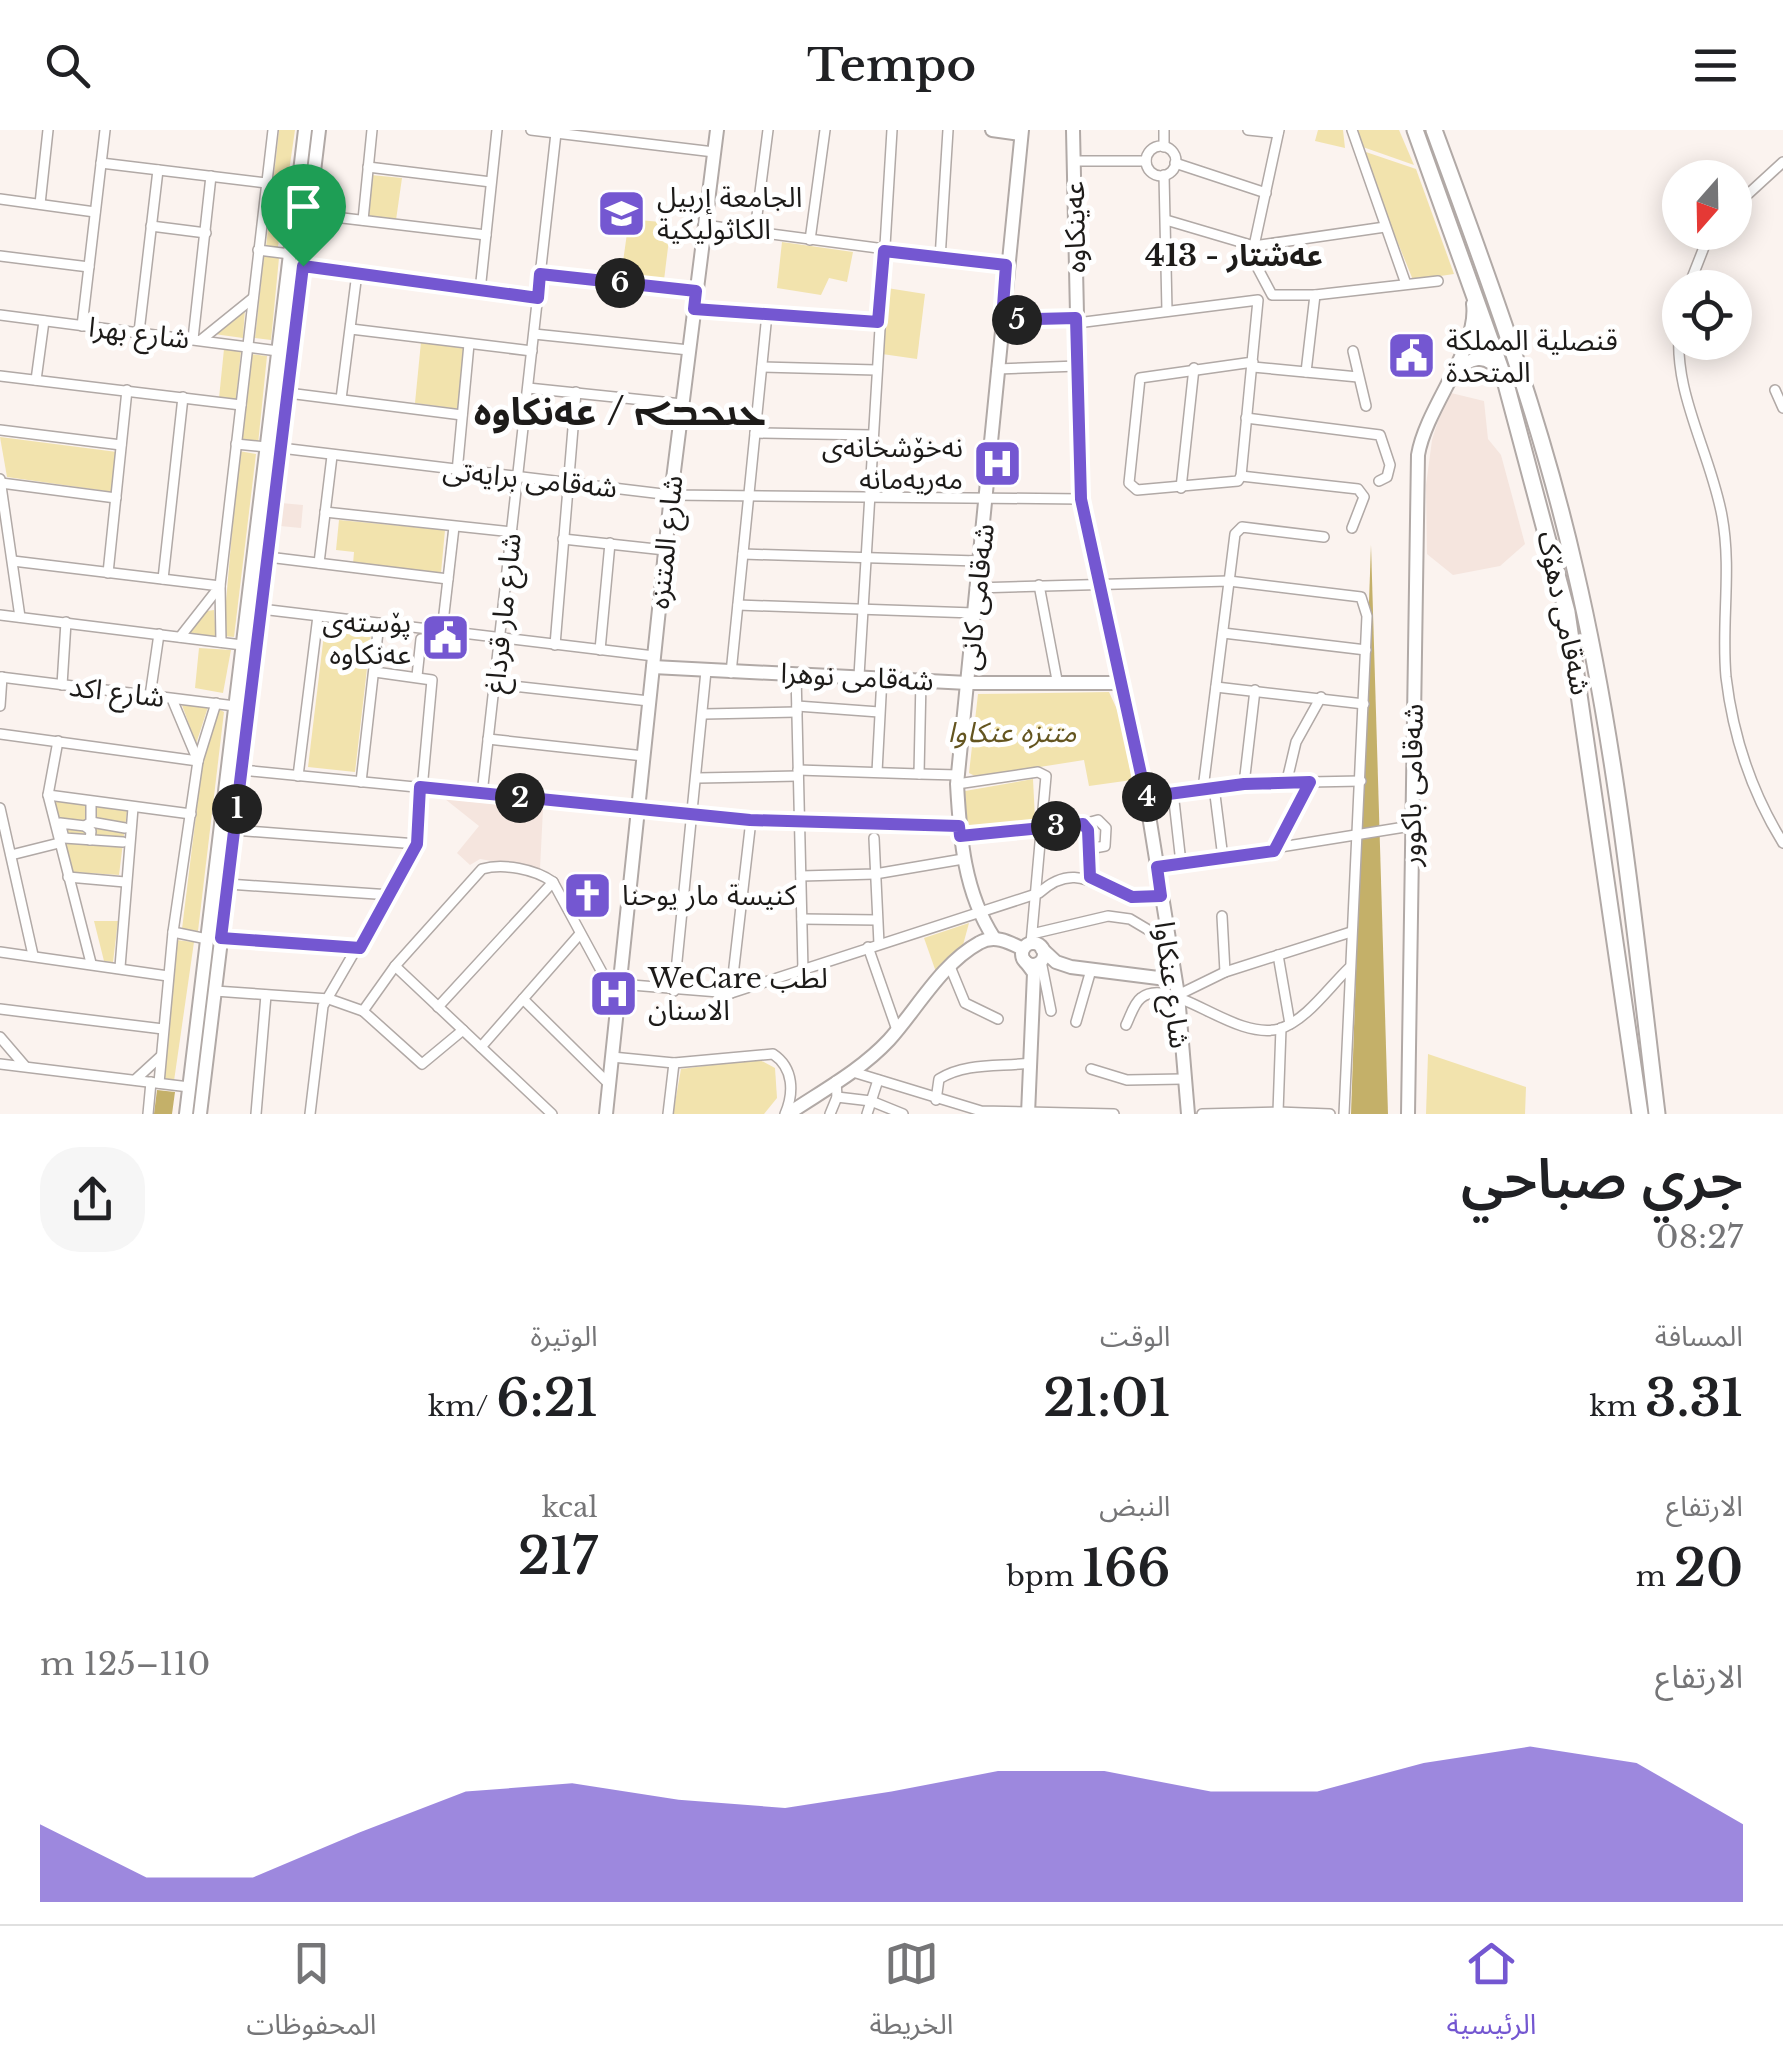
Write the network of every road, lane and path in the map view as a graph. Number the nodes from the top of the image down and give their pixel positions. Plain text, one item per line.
1 (48, 130) edge
2 (105, 130) edge
3 (273, 130) edge
4 (305, 130) edge
5 (319, 130) edge
6 (372, 130) edge
7 (497, 130) edge
8 (531, 130) edge
9 (717, 130) edge
10 (768, 130) edge
11 (826, 130) edge
12 (892, 130) edge
13 (948, 130) edge
14 (992, 130) edge
15 (1074, 130) edge
16 (1164, 130) edge
17 (1248, 130) edge
18 (1352, 130) edge
19 (1415, 130) edge
20 (1434, 130) edge
21 (1277, 131) edge
22 (1021, 132) edge
23 (556, 133) junction
24 (1164, 146) junction
25 (310, 150) junction
26 (714, 152) junction
27 (1074, 161) junction
28 (1146, 161) junction
29 (1783, 162) edge
30 (101, 163) junction
31 (1176, 163) junction
32 (368, 167) junction
33 (158, 170) junction
34 (1164, 175) junction
35 (211, 176) junction
36 (491, 182) junction
37 (266, 184) junction
38 (1752, 190) edge
39 (1266, 193) junction
40 (0, 199) edge
41 (40, 204) junction
42 (96, 212) junction
43 (309, 214) junction
44 (363, 220) junction
45 (1166, 220) junction
46 (704, 225) junction
47 (151, 226) junction
48 (1385, 227) junction
49 (755, 231) junction
50 (206, 233) junction
51 (486, 235) junction
52 (810, 240) junction
53 (1254, 246) junction
54 (258, 250) junction
55 (884, 251) junction
56 (290, 254) junction
57 (0, 256) edge
58 (940, 259) junction
59 (1006, 265) junction
60 (303, 266) junction
61 (89, 267) junction
62 (357, 273) junction
63 (540, 274) junction
64 (1438, 281) dead end
65 (1470, 281) junction
66 (1406, 284) junction
67 (480, 291) junction
68 (696, 291) junction
69 (1315, 296) junction
70 (253, 298) junction
71 (538, 298) junction
72 (694, 309) junction
73 (1167, 311) junction
74 (767, 314) junction
75 (0, 315) edge
76 (44, 320) junction
77 (1002, 320) junction
78 (1076, 321) junction
79 (878, 322) junction
80 (82, 326) junction
81 (351, 330) junction
82 (140, 332) junction
83 (534, 334) junction
84 (197, 340) junction
85 (470, 344) junction
86 (248, 346) junction
87 (689, 350) junction
88 (278, 351) junction
89 (532, 351) junction
90 (1354, 351) dead end
91 (1677, 360) edge
92 (1253, 364) junction
93 (1078, 366) junction
94 (762, 367) junction
95 (1194, 368) junction
96 (997, 369) junction
97 (876, 370) junction
98 (1306, 372) junction
99 (0, 376) edge
100 (1358, 377) junction
101 (36, 380) junction
102 (1506, 384) junction
103 (528, 388) junction
104 (127, 390) junction
105 (1775, 390) dead end
106 (576, 392) junction
107 (1440, 392) junction
108 (288, 393) junction
109 (183, 398) junction
110 (341, 399) junction
111 (682, 404) junction
112 (240, 405) junction
113 (1366, 406) dead end
114 (1783, 408) edge
115 (462, 415) junction
116 (1246, 418) junction
117 (0, 430) edge
118 (755, 433) junction
119 (872, 435) junction
120 (121, 444) junction
121 (236, 444) junction
122 (266, 447) junction
123 (281, 448) junction
124 (332, 456) junction
125 (457, 472) junction
126 (518, 476) junction
127 (1241, 476) junction
128 (0, 481) edge
129 (568, 481) junction
130 (1378, 481) dead end
131 (1181, 488) junction
132 (671, 495) junction
133 (116, 498) junction
134 (748, 498) junction
135 (869, 499) junction
136 (1081, 499) junction
137 (988, 501) junction
138 (259, 504) junction
139 (274, 506) junction
140 (325, 512) junction
141 (454, 528) junction
142 (1352, 528) dead end
143 (512, 532) junction
144 (1324, 537) dead end
145 (563, 539) junction
146 (610, 543) junction
147 (665, 550) junction
148 (743, 554) junction
149 (268, 556) junction
150 (866, 558) junction
151 (13, 561) junction
152 (977, 561) junction
153 (320, 563) junction
154 (108, 573) junction
155 (163, 579) junction
156 (448, 579) junction
157 (1097, 582) junction
158 (1229, 582) junction
159 (1039, 585) junction
160 (220, 586) junction
161 (975, 588) junction
162 (738, 605) junction
163 (262, 609) junction
164 (863, 610) junction
165 (974, 613) junction
166 (0, 614) edge
167 (318, 616) junction
168 (20, 617) junction
169 (66, 622) junction
170 (379, 624) junction
171 (442, 631) junction
172 (1222, 633) junction
173 (159, 634) junction
174 (180, 637) junction
175 (500, 638) junction
176 (421, 639) dead end
177 (221, 642) junction
178 (242, 645) junction
179 (555, 645) junction
180 (600, 650) junction
181 (1366, 650) junction
182 (654, 662) junction
183 (706, 671) junction
184 (375, 672) junction
185 (731, 673) junction
186 (796, 674) junction
187 (417, 676) junction
188 (859, 676) junction
189 (1, 677) edge
190 (882, 677) junction
191 (921, 680) junction
192 (1056, 680) junction
193 (968, 682) junction
194 (1120, 683) junction
195 (494, 684) junction
196 (62, 685) junction
197 (1216, 687) junction
198 (1255, 690) junction
199 (150, 696) junction
200 (1321, 696) junction
201 (172, 698) junction
202 (649, 701) junction
203 (216, 703) junction
204 (1364, 704) junction
205 (0, 706) edge
206 (235, 706) junction
207 (797, 709) junction
208 (879, 712) junction
209 (704, 714) junction
210 (0, 734) edge
211 (488, 739) junction
212 (58, 741) junction
213 (644, 756) junction
214 (198, 760) junction
215 (242, 770) junction
216 (877, 772) junction
217 (798, 773) junction
218 (918, 774) junction
219 (298, 776) junction
220 (698, 778) junction
221 (958, 779) junction
222 (1286, 780) junction
223 (1360, 781) junction
224 (361, 782) junction
225 (1310, 782) junction
226 (1244, 784) junction
227 (420, 787) junction
228 (1209, 788) junction
229 (232, 790) junction
230 (1596, 790) junction
231 (1616, 791) junction
232 (1173, 792) junction
233 (482, 794) junction
234 (48, 795) junction
235 (1146, 797) junction
236 (91, 802) junction
237 (0, 808) edge
238 (133, 808) junction
239 (230, 810) junction
240 (638, 810) junction
241 (191, 814) junction
242 (694, 815) junction
243 (750, 820) junction
244 (799, 821) junction
245 (1083, 824) junction
246 (1044, 826) junction
247 (1411, 826) junction
248 (125, 828) dead end
249 (90, 829) junction
250 (234, 830) junction
251 (960, 832) junction
252 (1358, 834) junction
253 (874, 838) dead end
254 (123, 842) dead end
255 (59, 843) junction
256 (1783, 843) edge
257 (417, 844) junction
258 (1089, 849) junction
259 (1274, 851) junction
260 (12, 856) junction
261 (963, 858) junction
262 (1223, 858) junction
263 (1181, 863) junction
264 (1157, 867) junction
265 (875, 874) junction
266 (801, 876) junction
267 (68, 877) junction
268 (1090, 877) junction
269 (125, 882) junction
270 (552, 882) junction
271 (228, 884) junction
272 (1039, 893) junction
273 (391, 895) junction
274 (1161, 896) junction
275 (979, 913) junction
276 (1222, 916) dead end
277 (802, 918) junction
278 (877, 920) junction
279 (173, 932) junction
280 (1351, 932) junction
281 (580, 935) junction
282 (214, 938) junction
283 (994, 938) junction
284 (1166, 941) junction
285 (873, 945) junction
286 (360, 948) junction
287 (1033, 949) junction
288 (968, 951) junction
289 (0, 952) edge
290 (33, 955) junction
291 (1278, 955) junction
292 (91, 963) junction
293 (395, 966) junction
294 (120, 967) junction
295 (950, 968) junction
296 (1349, 968) junction
297 (803, 970) junction
298 (1091, 970) junction
299 (1225, 972) junction
300 (168, 976) junction
301 (1174, 980) junction
302 (620, 984) junction
303 (215, 991) junction
304 (674, 991) junction
305 (731, 993) junction
306 (266, 995) junction
307 (1178, 995) junction
308 (329, 999) junction
309 (523, 999) junction
310 (618, 1002) junction
311 (438, 1006) junction
312 (0, 1009) edge
313 (363, 1011) junction
314 (1051, 1012) dead end
315 (998, 1019) dead end
316 (1076, 1022) dead end
317 (1126, 1025) dead end
318 (1286, 1026) junction
319 (163, 1028) junction
320 (464, 1030) junction
321 (897, 1030) junction
322 (0, 1037) edge
323 (481, 1047) junction
324 (160, 1057) junction
325 (612, 1058) junction
326 (674, 1063) junction
327 (1030, 1063) junction
328 (0, 1064) edge
329 (24, 1066) junction
330 (1091, 1069) dead end
331 (853, 1072) junction
332 (136, 1079) junction
333 (1183, 1079) junction
334 (878, 1080) junction
335 (155, 1082) junction
336 (836, 1082) junction
337 (609, 1084) junction
338 (189, 1087) junction
339 (837, 1097) junction
340 (940, 1101) junction
341 (870, 1102) junction
342 (981, 1112) edge
343 (1278, 1112) edge
344 (1028, 1113) edge
345 (148, 1114) edge
346 (186, 1114) edge
347 (200, 1114) edge
348 (256, 1114) edge
349 (310, 1114) edge
350 (552, 1114) edge
351 (606, 1114) edge
352 (668, 1114) edge
353 (786, 1114) edge
354 (830, 1114) edge
355 (867, 1114) edge
356 (903, 1114) edge
357 (938, 1114) edge
358 (1088, 1114) edge
359 (1114, 1114) edge
360 (1188, 1114) edge
361 (1202, 1114) edge
362 (1330, 1114) edge
363 (1344, 1114) edge
364 (1408, 1114) edge
365 (1640, 1114) edge
366 (1657, 1114) edge

1 - 41 street
2 - 30 street
3 - 37 street
4 - 25 street
5 - 25 street
6 - 32 street
7 - 36 street
8 - 23 street
9 - 26 street, شارع المتنزه
10 - 49 street
11 - 52 street
12 - 55 street
13 - 58 street
14 - 22 street
15 - 27 street, عەینکاوە
16 - 24 street
17 - 21 street
18 - 48 street
19 - 65 highway, شەقامی دهۆک
20 - 231 highway, شەقامی دهۆک
21 - 39 street
22 - 59 street, شەقامی کانی
23 - 26 street
23 - 63 street, شارع مار قرداغ
24 - 28 street
24 - 31 street
25 - 43 street
25 - 56 street
26 - 46 street, شارع المتنزه
27 - 28 street
27 - 78 street, عەینکاوە
28 - 34 street
29 - 38 street
30 - 33 street
30 - 42 street
31 - 34 street
31 - 39 street
32 - 36 street
32 - 44 street
33 - 35 street
33 - 47 street
34 - 45 street
35 - 37 street
35 - 50 street
36 - 51 street
37 - 54 street
39 - 53 street
40 - 41 street
41 - 42 street
42 - 61 street
43 - 44 street
43 - 60 street
44 - 51 street
45 - 53 street
45 - 73 street
46 - 49 street
46 - 68 street, شارع المتنزه
47 - 50 street
47 - 82 street
48 - 53 street
48 - 66 street
49 - 52 street
50 - 84 street
51 - 67 street
52 - 55 street
53 - 69 street
54 - 56 street
54 - 70 street
55 - 58 street
55 - 79 street
56 - 88 street
57 - 61 street
58 - 59 street
59 - 77 street, شەقامی کانی
60 - 62 street
60 - 108 street
61 - 80 street
62 - 67 street
62 - 81 street
63 - 68 street
63 - 71 street, شارع مار قرداغ
64 - 66 street
65 - 102 highway, شەقامی دهۆک
65 - 107 street, شەقامی باکوور
66 - 69 street
67 - 71 street
68 - 72 street, شارع المتنزه
69 - 98 street
70 - 84 street
70 - 86 street
71 - 83 street, شارع مار قرداغ
72 - 74 street
72 - 87 street, شارع المتنزه
73 - 78 street
73 - 92 street
74 - 79 street
74 - 94 street
75 - 76 street, شارع بهرا
76 - 80 street, شارع بهرا
76 - 101 street
77 - 78 street
77 - 96 street, شەقامی کانی
78 - 93 street, شارع عنكاوا
79 - 97 street
80 - 82 street, شارع بهرا
81 - 85 street
81 - 110 street
82 - 84 street, شارع بهرا
83 - 87 street
83 - 89 street, شارع مار قرداغ
84 - 86 street, شارع بهرا
85 - 89 street
85 - 115 street
86 - 88 street, شارع بهرا
86 - 112 street
87 - 111 street, شارع المتنزه
88 - 122 street
89 - 103 street, شارع مار قرداغ
90 - 100 street
91 - 256 street
92 - 95 street
92 - 98 street
92 - 116 street
93 - 96 street
93 - 136 street, شارع عنكاوا
94 - 97 street
94 - 118 street
95 - 131 street
95 - 131 street
96 - 137 street, شەقامی کانی
97 - 119 street
98 - 100 street
99 - 101 street
100 - 113 street
101 - 104 street
102 - 107 street
102 - 230 highway, شەقامی دهۆک
103 - 106 street
103 - 126 street, شارع مار قرداغ
104 - 109 street
104 - 120 street
105 - 114 street
106 - 111 street
106 - 129 street
107 - 247 street, شەقامی باکوور
108 - 110 street
108 - 123 street
109 - 112 street
109 - 155 street
110 - 115 street
111 - 132 street, شارع المتنزه
112 - 121 street
115 - 125 street
116 - 127 street
116 - 130 street
117 - 120 street
118 - 119 street
118 - 134 street
119 - 135 street
120 - 133 street
121 - 122 street
121 - 160 street
122 - 138 street
123 - 124 street, شەقامی برایەتی
123 - 139 street
124 - 125 street, شەقامی برایەتی
124 - 140 street
125 - 126 street, شەقامی برایەتی
126 - 129 street, شەقامی برایەتی
126 - 143 street, شارع مار قرداغ
127 - 131 street
127 - 142 street
128 - 133 street
128 - 151 street
129 - 132 street, شەقامی برایەتی
129 - 145 street
132 - 134 street, شەقامی برایەتی
132 - 147 street, شارع المتنزه
133 - 154 street
134 - 135 street, شەقامی برایەتی
134 - 148 street
135 - 137 street, شەقامی برایەتی
135 - 150 street
136 - 137 street, شەقامی برایەتی
136 - 157 street, شارع عنكاوا
137 - 152 street, شەقامی کانی
138 - 139 street
138 - 178 street
139 - 149 street
140 - 141 street
140 - 153 street
141 - 143 street
141 - 156 street
143 - 175 street, شارع مار قرداغ
144 - 158 street
145 - 146 street
145 - 179 street
146 - 147 street
146 - 180 street
147 - 182 street, شارع المتنزه
148 - 150 street
148 - 162 street
149 - 153 street
149 - 163 street
150 - 152 street
150 - 164 street
151 - 154 street
151 - 168 street
152 - 161 street, شەقامی کانی
153 - 156 street
154 - 155 street
155 - 160 street
156 - 171 street
157 - 158 street
157 - 159 street
157 - 194 street, شارع عنكاوا
158 - 172 street
158 - 181 street
159 - 161 street
159 - 192 street
160 - 174 street
160 - 177 street
161 - 165 street, شەقامی کانی
162 - 164 street
162 - 185 street
163 - 167 street
163 - 215 street
164 - 165 street
164 - 188 street
165 - 193 street, شەقامی کانی
166 - 168 street
167 - 170 street
167 - 219 street
168 - 169 street
169 - 173 street
169 - 196 street
170 - 171 street
170 - 184 street
171 - 175 street
172 - 181 street
172 - 197 street
173 - 174 street
173 - 199 street
174 - 177 street
175 - 179 street
175 - 195 street, شارع مار قرداغ
176 - 187 street
177 - 178 street
178 - 206 street
179 - 180 street
180 - 182 street
181 - 204 street
182 - 183 street, شەقامی نوهرا
182 - 202 street, شارع المتنزه
183 - 185 street, شەقامی نوهرا
183 - 209 street
184 - 187 street
184 - 224 street
185 - 186 street, شەقامی نوهرا
186 - 188 street, شەقامی نوهرا
186 - 207 street
187 - 227 street
188 - 190 street, شەقامی نوهرا
189 - 196 street, شارع اكد
189 - 205 street
190 - 191 street, شەقامی نوهرا
190 - 208 street
191 - 193 street, شەقامی نوهرا
191 - 218 street
192 - 193 street, شەقامی نوهرا
192 - 194 street, شەقامی نوهرا
193 - 221 street, شەقامی کانی
194 - 235 street, شارع عنكاوا
195 - 202 street
195 - 211 street, شارع مار قرداغ
196 - 199 street, شارع اكد
197 - 198 street
197 - 228 street
198 - 200 street
198 - 226 street
199 - 201 street, شارع اكد
200 - 204 street
200 - 222 street
201 - 203 street, شارع اكد
201 - 214 street
202 - 213 street, شارع المتنزه
203 - 206 street, شارع اكد
203 - 214 street
204 - 223 street
206 - 229 street
207 - 208 street
207 - 209 street
207 - 217 street
208 - 216 street
209 - 220 street
210 - 212 street
211 - 213 street
211 - 233 street, شارع مار قرداغ
212 - 214 street
212 - 234 street
213 - 240 street, شارع المتنزه
214 - 241 street
215 - 219 street
215 - 229 street
216 - 217 street
216 - 218 street
217 - 220 street
217 - 244 street
218 - 221 street
219 - 224 street
220 - 242 street
221 - 246 street
221 - 251 street, شەقامی کانی
222 - 225 street
222 - 226 street
223 - 225 street
223 - 252 street
224 - 227 street
225 - 259 street
226 - 228 street
227 - 233 street
227 - 257 street
228 - 232 street
228 - 262 street
229 - 239 street
230 - 231 highway
230 - 365 highway, شەقامی دهۆک
231 - 366 highway, شەقامی دهۆک
232 - 235 street
232 - 263 street
233 - 240 street
234 - 236 street
234 - 255 street
235 - 264 street, شارع عنكاوا
236 - 238 street
236 - 249 street
237 - 260 street
238 - 241 street
238 - 269 street
239 - 250 street
239 - 282 street
240 - 242 street
240 - 302 street, شارع المتنزه
241 - 279 street
242 - 243 street
242 - 304 street
243 - 244 street
243 - 305 street
244 - 251 street
244 - 266 street
245 - 246 street
245 - 258 street
245 - 258 street
246 - 251 street
246 - 272 street
247 - 252 street
247 - 364 street, شەقامی باکوور
248 - 249 street
249 - 254 street
250 - 257 street
250 - 271 street
251 - 261 street, شەقامی کانی
252 - 259 street
252 - 280 street
253 - 265 street
255 - 260 street
255 - 267 street
257 - 273 street
258 - 268 street
259 - 262 street
260 - 290 street
261 - 265 street
261 - 275 street, شەقامی کانی
262 - 263 street
263 - 264 street
264 - 274 street, شارع عنكاوا
265 - 266 street
265 - 278 street
266 - 277 street
267 - 269 street
267 - 292 street
268 - 272 street
268 - 274 street
269 - 294 street
270 - 281 street
270 - 293 street
270 - 311 street
271 - 273 street
271 - 282 street
272 - 275 street
272 - 287 street
273 - 286 street
274 - 284 street, شارع عنكاوا
275 - 283 street, شەقامی کانی
275 - 285 street
275 - 288 street
276 - 299 street
277 - 278 street
277 - 297 street
278 - 285 street
279 - 282 street
279 - 300 street
280 - 291 street
280 - 296 street
281 - 309 street
281 - 310 street
282 - 286 street
282 - 303 street
282 - 338 street
283 - 287 street
283 - 288 street
284 - 287 street
284 - 301 street, شارع عنكاوا
285 - 297 street
285 - 321 street
286 - 308 street
287 - 298 street
287 - 314 street
287 - 327 street
288 - 295 street
289 - 290 street
290 - 292 street
291 - 299 street
291 - 318 street
292 - 294 street
293 - 311 street
293 - 313 street
294 - 300 street
295 - 315 street
295 - 321 street
296 - 318 street
296 - 363 street
297 - 305 street
298 - 301 street
298 - 316 street
299 - 307 street
300 - 319 street
301 - 307 street, شارع عنكاوا
302 - 304 street
302 - 310 street, شارع المتنزه
303 - 306 street
303 - 347 street
304 - 305 street
306 - 308 street
306 - 348 street
307 - 317 street
307 - 318 street
307 - 333 street, شارع عنكاوا
308 - 313 street
308 - 349 street
309 - 323 street
309 - 337 street
310 - 325 street, شارع المتنزه
311 - 320 street
312 - 319 street
313 - 320 street
318 - 343 street
319 - 324 street
320 - 323 street
321 - 331 street
322 - 329 street
323 - 350 street
324 - 332 street
324 - 335 street
325 - 326 street
325 - 337 street, شارع المتنزه
326 - 352 street
326 - 353 street
327 - 340 street
327 - 344 street
328 - 329 street
329 - 332 street
330 - 333 street
331 - 334 street
331 - 336 street
332 - 335 street
333 - 360 street, شارع عنكاوا
334 - 340 street
334 - 341 street
335 - 338 street
335 - 345 street
336 - 339 street
336 - 353 street
337 - 351 street, شارع المتنزه
338 - 346 street
339 - 341 street
339 - 354 street
340 - 342 street
340 - 357 street
341 - 355 street
341 - 356 street
342 - 344 street
343 - 361 street
343 - 362 street
344 - 358 street
358 - 359 street

